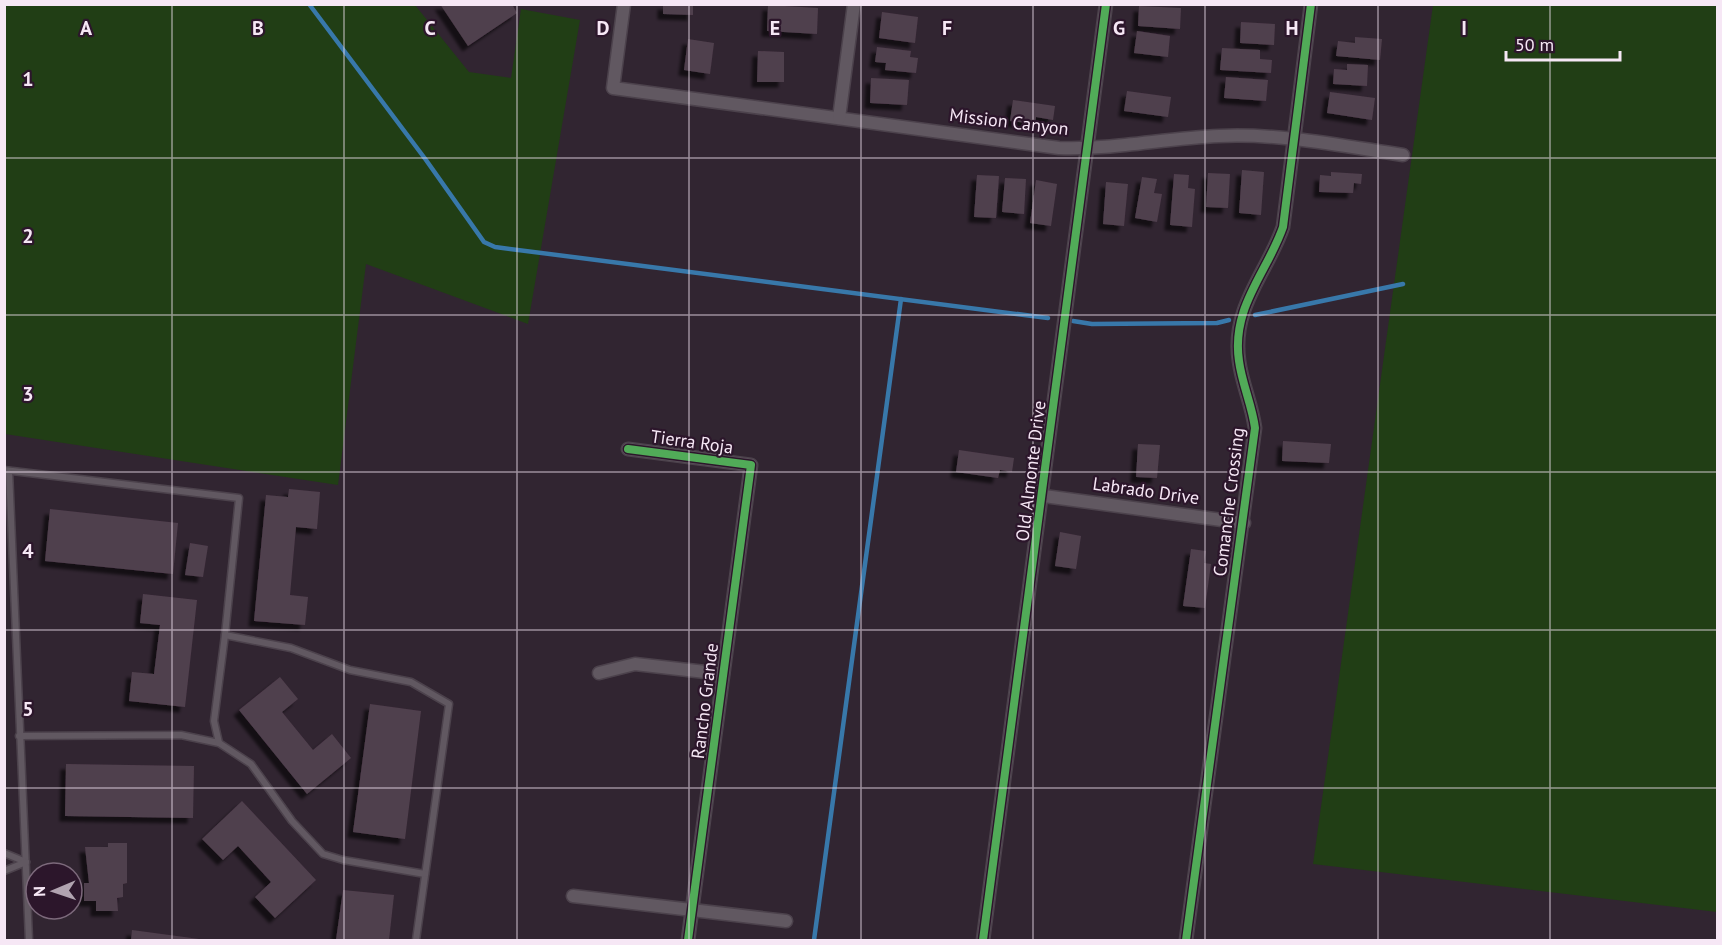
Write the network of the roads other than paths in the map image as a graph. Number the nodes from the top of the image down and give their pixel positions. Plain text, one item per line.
1 (624, 4) edge
2 (854, 4) edge
3 (1106, 4) edge
4 (1311, 4) edge
5 (840, 118) junction
6 (1294, 140) junction
7 (1085, 149) junction
8 (1403, 155) dead end
9 (628, 449) dead end
10 (752, 465) joint
11 (7, 471) edge
12 (1044, 496) junction
13 (1244, 523) junction
14 (225, 635) junction
15 (598, 673) dead end
16 (723, 674) junction
17 (19, 736) junction
18 (219, 744) junction
19 (4, 853) edge
20 (24, 861) edge
21 (26, 861) edge
22 (24, 863) edge
23 (4, 871) edge
24 (425, 873) junction
25 (573, 896) dead end
26 (692, 910) junction
27 (28, 921) edge
28 (786, 921) dead end
29 (29, 940) edge
30 (416, 940) edge
31 (688, 940) edge
32 (983, 940) edge
33 (1186, 940) edge

1 - 5 street, Mission Canyon
2 - 5 street
3 - 7 street, Old Almonte Drive
4 - 6 street, Comanche Crossing
5 - 7 street, Mission Canyon
6 - 7 street, Mission Canyon
6 - 8 street, Mission Canyon
6 - 13 street, Comanche Crossing
7 - 12 street, Old Almonte Drive
9 - 10 street, Tierra Roja
10 - 16 street, Rancho Grande
11 - 14 lane
11 - 17 lane
12 - 13 street, Labrado Drive
12 - 32 street, Old Almonte Drive
13 - 33 street, Comanche Crossing
14 - 18 lane
14 - 24 lane
15 - 16 street
16 - 26 street, Rancho Grande
17 - 18 lane
17 - 21 lane
18 - 24 lane
19 - 20 lane
22 - 23 lane
24 - 30 lane
25 - 26 street
26 - 28 street
26 - 31 street, Rancho Grande
27 - 29 lane

